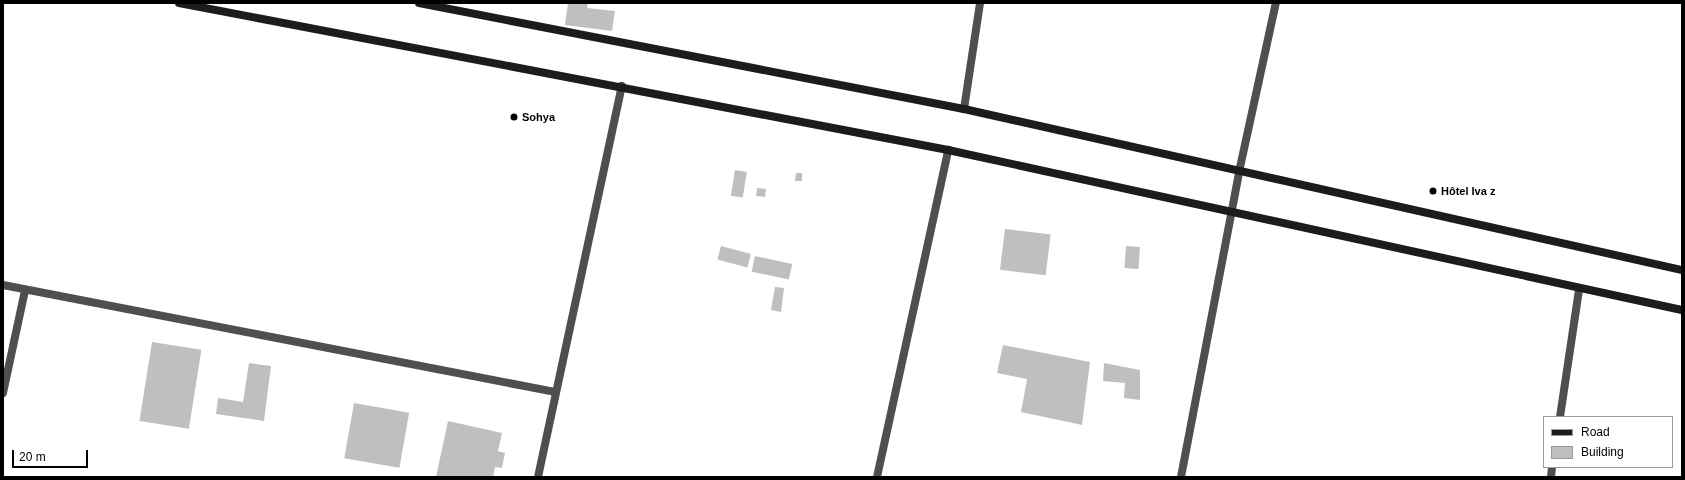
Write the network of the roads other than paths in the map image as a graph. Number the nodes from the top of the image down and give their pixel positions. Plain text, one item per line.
1 (179, 3) edge
2 (419, 3) edge
3 (980, 3) edge
4 (1276, 3) edge
5 (622, 86) junction
6 (964, 109) junction
7 (948, 150) junction
8 (1239, 172) junction
9 (1230, 213) junction
10 (1682, 270) edge
11 (3, 285) edge
12 (26, 290) junction
13 (1579, 290) junction
14 (1682, 310) edge
15 (555, 392) junction
16 (3, 393) edge
17 (1560, 416) edge
18 (538, 477) edge
19 (877, 477) edge
20 (1181, 477) edge

1 - 5 street
2 - 6 street
3 - 6 street
4 - 8 street
5 - 7 street
5 - 15 street
6 - 8 street
7 - 9 street
7 - 19 street
8 - 9 street
8 - 10 street
9 - 13 street
9 - 20 street
11 - 12 street
12 - 15 street
12 - 16 street
13 - 14 street
13 - 17 street
15 - 18 street

